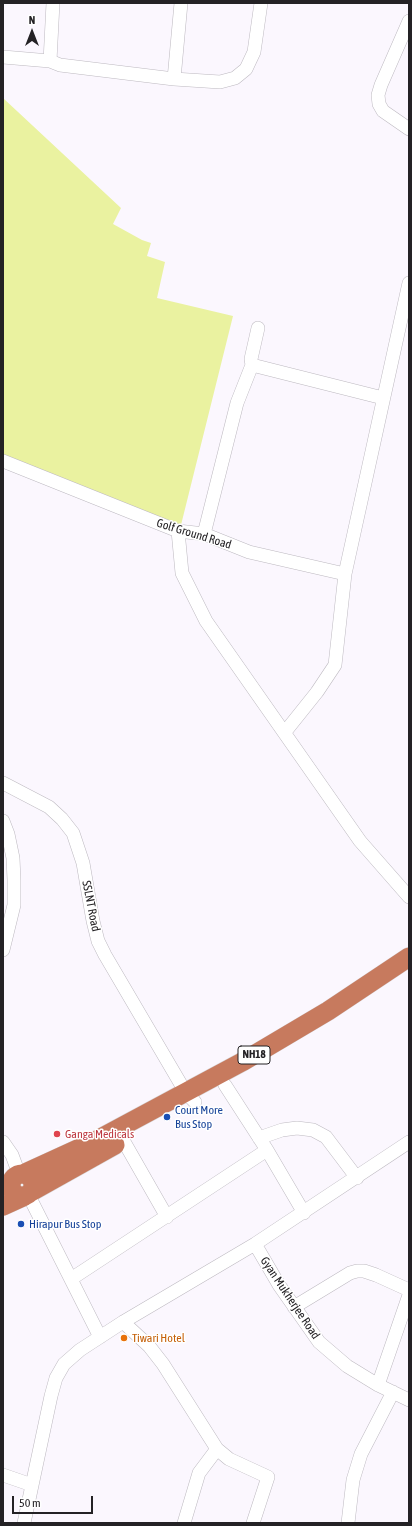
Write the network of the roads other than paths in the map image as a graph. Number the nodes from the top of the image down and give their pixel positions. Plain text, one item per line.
1 (53, 3) edge
2 (178, 3) edge
3 (261, 3) edge
4 (409, 21) edge
5 (3, 57) edge
6 (50, 61) junction
7 (174, 79) junction
8 (409, 129) edge
9 (409, 283) edge
10 (258, 328) dead end
11 (252, 365) junction
12 (383, 398) junction
13 (3, 461) edge
14 (178, 531) junction
15 (204, 534) junction
16 (345, 574) junction
17 (285, 732) junction
18 (3, 783) edge
19 (3, 821) edge
20 (409, 897) edge
21 (3, 950) edge
22 (409, 957) edge
23 (409, 971) edge
24 (225, 1085) junction
25 (190, 1097) junction
26 (259, 1138) junction
27 (123, 1140) junction
28 (3, 1142) edge
29 (409, 1142) edge
30 (267, 1150) junction
31 (14, 1178) edge
32 (357, 1178) junction
33 (28, 1194) junction
34 (3, 1206) edge
35 (304, 1213) junction
36 (167, 1217) junction
37 (255, 1244) junction
38 (71, 1279) junction
39 (409, 1290) edge
40 (409, 1295) edge
41 (294, 1307) junction
42 (123, 1322) junction
43 (100, 1336) junction
44 (378, 1385) junction
45 (394, 1392) junction
46 (409, 1400) edge
47 (217, 1449) junction
48 (3, 1474) edge
49 (32, 1485) junction
50 (24, 1523) edge
51 (184, 1523) edge
52 (254, 1523) edge
53 (348, 1523) edge

1 - 6 street
2 - 7 street
3 - 7 street
4 - 8 street
5 - 6 street
6 - 7 street
9 - 12 street
10 - 11 street
11 - 12 street
11 - 15 street
12 - 16 street
13 - 14 street, Golf Ground Road
14 - 15 street, Golf Ground Road
14 - 17 street
15 - 16 street, Golf Ground Road
16 - 17 street
17 - 20 street
18 - 25 street, SSLNT Road
19 - 21 street
22 - 25 highway, NH18
23 - 24 highway, NH18
24 - 25 highway, NH18
24 - 26 street
25 - 27 highway, NH18
25 - 31 highway, NH18
26 - 30 street
26 - 32 street
27 - 33 highway, NH18
27 - 36 street
28 - 31 street
29 - 32 street
30 - 35 street
30 - 36 street
31 - 33 highway
32 - 35 street
33 - 34 highway, NH18
33 - 38 street
35 - 37 street
36 - 38 street
37 - 41 street, Gyan Mukherjee Road
37 - 42 street
38 - 43 street
39 - 41 street
40 - 44 street
41 - 44 street, Gyan Mukherjee Road
42 - 43 street
42 - 47 street
43 - 49 street
44 - 45 street, Gyan Mukherjee Road
45 - 46 street, Gyan Mukherjee Road
45 - 53 street
47 - 51 street
47 - 52 street
48 - 49 street
49 - 50 street

